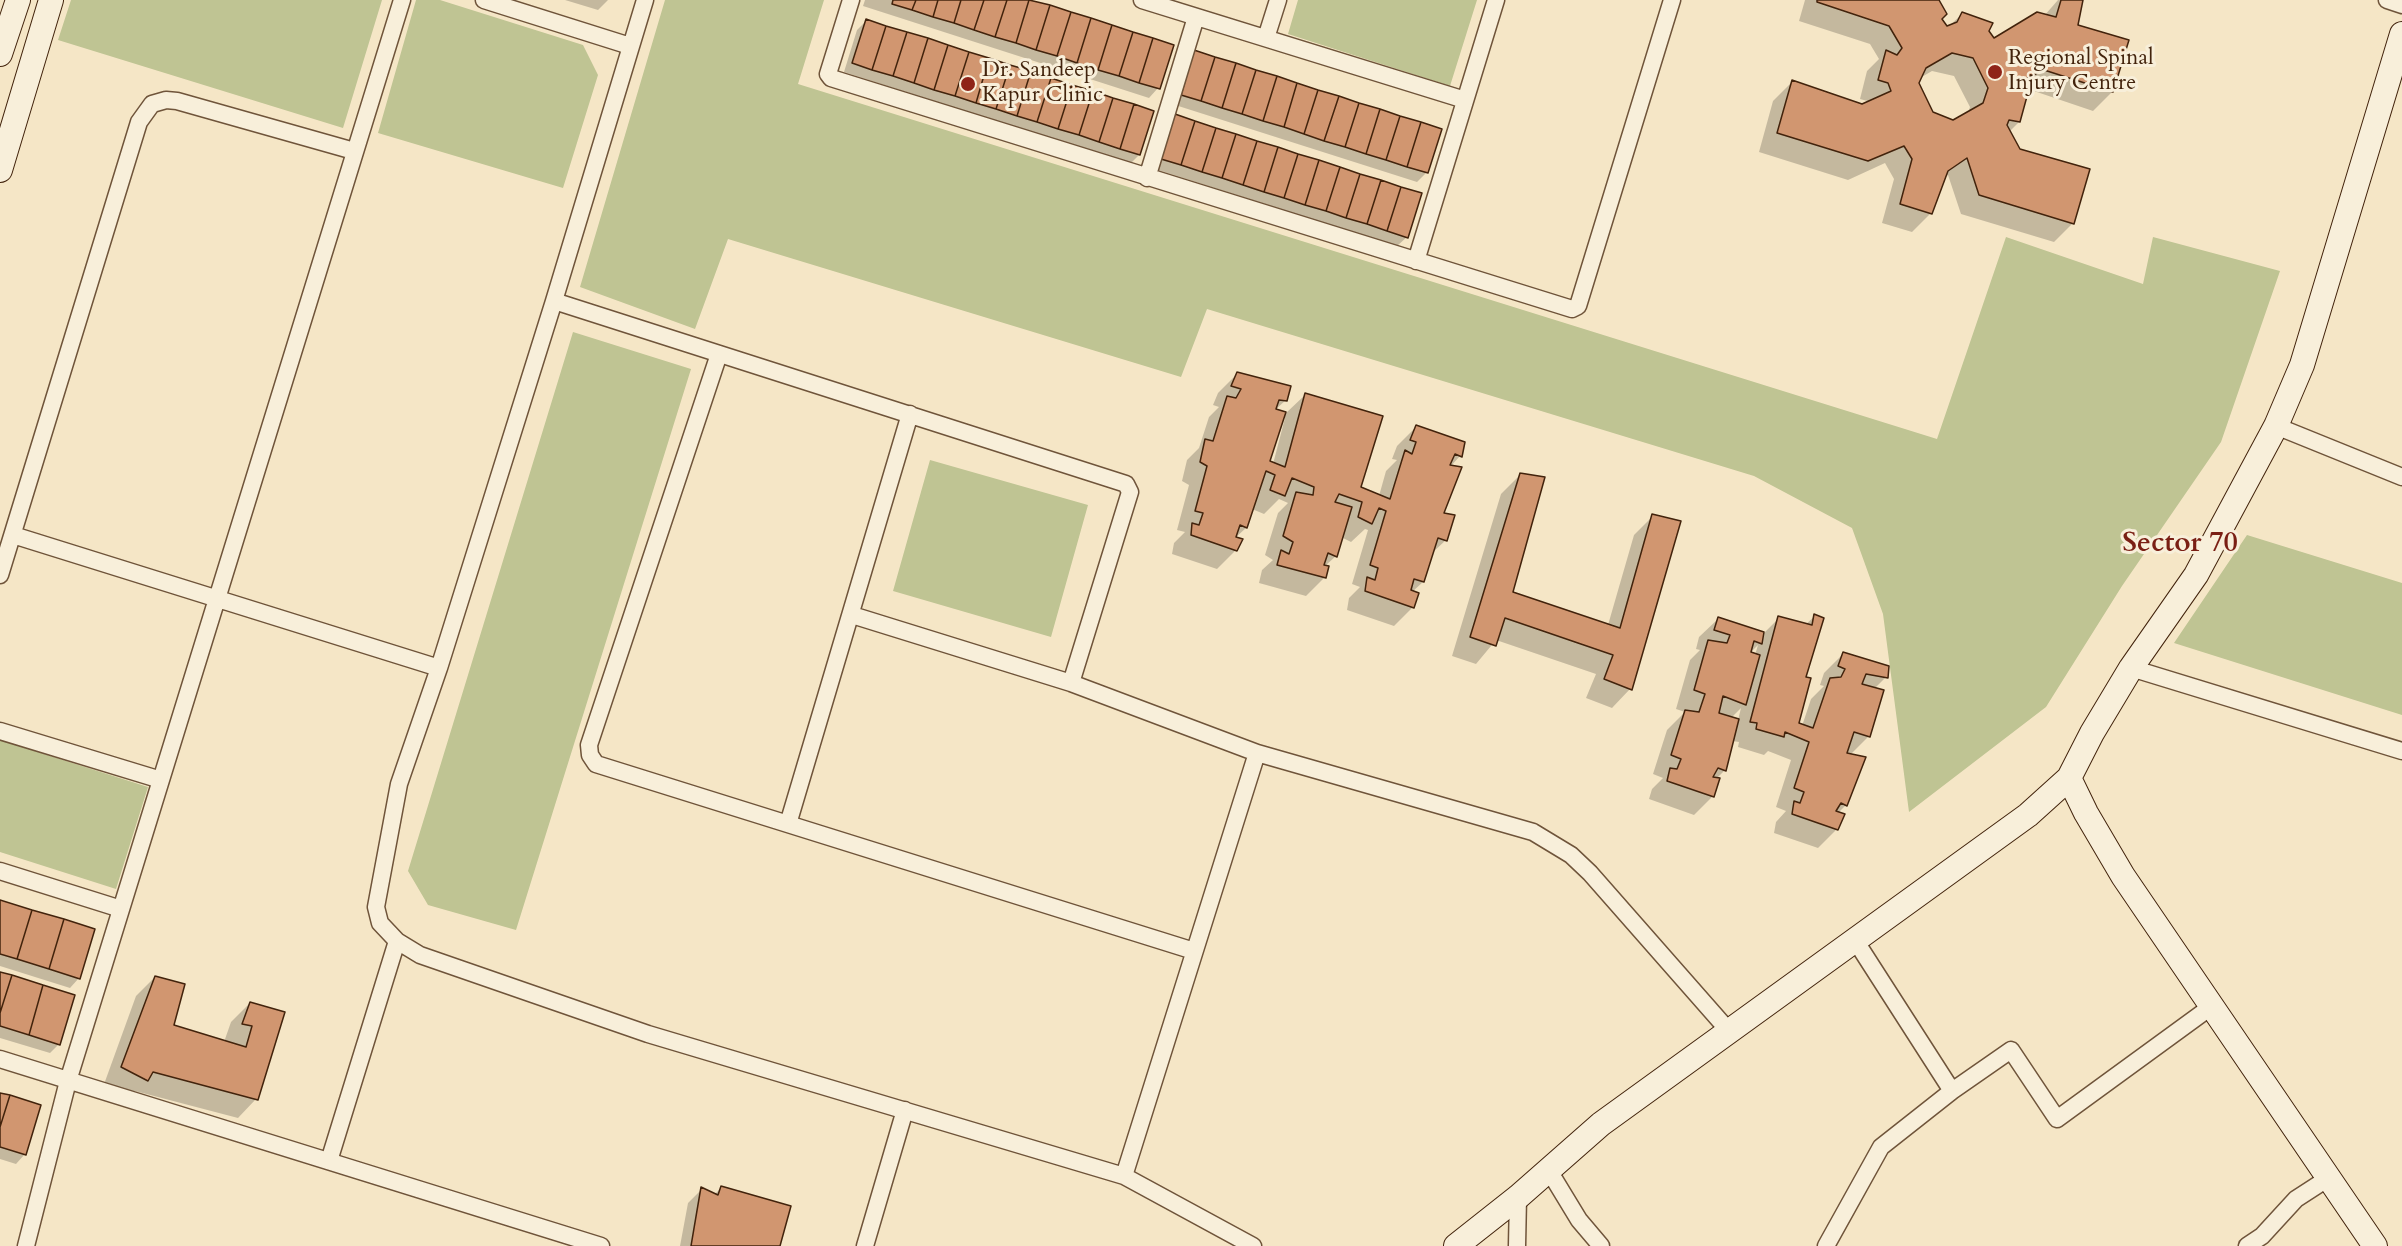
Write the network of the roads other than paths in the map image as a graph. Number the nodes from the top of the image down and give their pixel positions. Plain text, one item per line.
1 (18, 0) edge
2 (51, 0) edge
3 (402, 0) edge
4 (484, 0) edge
5 (645, 0) edge
6 (851, 0) edge
7 (1142, 0) edge
8 (1278, 0) edge
9 (1496, 0) edge
10 (1672, 0) edge
11 (2387, 0) edge
12 (2402, 5) edge
13 (1196, 17) junction
14 (2402, 34) edge
15 (1266, 38) junction
16 (630, 46) junction
17 (0, 54) edge
18 (1465, 100) junction
19 (354, 151) junction
20 (0, 170) edge
21 (1147, 177) junction
22 (1416, 261) junction
23 (554, 301) junction
24 (719, 354) junction
25 (910, 414) junction
26 (2276, 426) junction
27 (2402, 477) edge
28 (13, 535) junction
29 (0, 575) edge
30 (219, 599) junction
31 (852, 615) junction
32 (2131, 668) junction
33 (439, 669) junction
34 (1071, 683) junction
35 (0, 731) edge
36 (2402, 751) edge
37 (1257, 753) junction
38 (2069, 778) junction
39 (161, 780) junction
40 (788, 824) junction
41 (0, 871) edge
42 (121, 909) junction
43 (1855, 940) junction
44 (397, 941) junction
45 (1194, 951) junction
46 (2212, 1006) junction
47 (1728, 1030) junction
48 (0, 1059) edge
49 (68, 1081) junction
50 (1952, 1091) junction
51 (905, 1110) junction
52 (328, 1161) junction
53 (1548, 1169) junction
54 (1124, 1176) junction
55 (2330, 1177) junction
56 (1518, 1197) junction
57 (26, 1246) edge
58 (601, 1246) edge
59 (865, 1246) edge
60 (1253, 1246) edge
61 (1456, 1246) edge
62 (1517, 1246) edge
63 (1600, 1246) edge
64 (1826, 1246) edge
65 (2247, 1246) edge
66 (2375, 1246) edge

1 - 17 street
2 - 20 street
3 - 19 street
4 - 16 street
5 - 16 street
6 - 21 street
7 - 13 street
8 - 15 street
9 - 18 street
10 - 22 street
11 - 12 street
13 - 15 street
13 - 21 street
14 - 26 street
15 - 18 street
16 - 23 street
18 - 22 street
19 - 28 street
19 - 30 street
21 - 22 street
23 - 24 street
23 - 33 street
24 - 25 street
24 - 40 street
25 - 31 street
25 - 34 street
26 - 27 street
26 - 32 street
28 - 29 street
28 - 30 street
30 - 33 street
30 - 39 street
31 - 34 street
31 - 40 street
32 - 36 street
32 - 38 street
33 - 44 street
34 - 37 street
35 - 39 street
37 - 45 street
37 - 47 street
38 - 43 street
38 - 46 street
39 - 42 street
40 - 45 street
41 - 42 street
42 - 49 street
43 - 47 street
43 - 50 street
44 - 51 street
44 - 52 street
45 - 54 street
46 - 50 street
46 - 55 street
47 - 53 street
48 - 49 street
49 - 52 street
49 - 57 street
50 - 64 street
51 - 54 street
51 - 59 street
52 - 58 street
53 - 56 street
53 - 63 street
54 - 60 street
55 - 65 street
55 - 66 street
56 - 61 street
56 - 62 street

